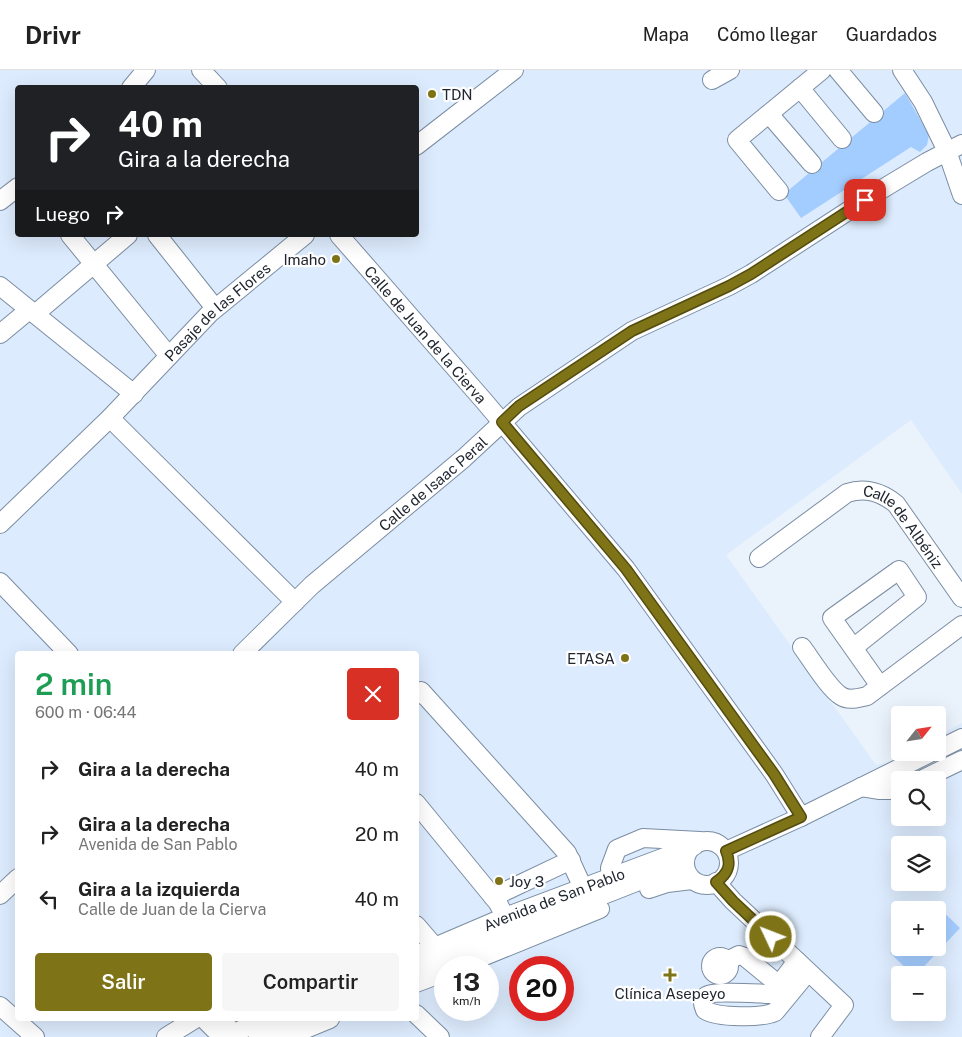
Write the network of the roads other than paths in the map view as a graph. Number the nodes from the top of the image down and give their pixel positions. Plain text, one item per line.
1 (146, 70) edge
2 (201, 70) edge
3 (514, 70) edge
4 (730, 70) edge
5 (822, 70) edge
6 (838, 70) edge
7 (902, 70) edge
8 (712, 80) dead end
9 (134, 85) edge
10 (215, 85) edge
11 (800, 88) junction
12 (874, 113) dead end
13 (769, 114) junction
14 (842, 139) dead end
15 (419, 144) edge
16 (954, 147) edge
17 (812, 164) dead end
18 (15, 189) edge
19 (779, 191) dead end
20 (962, 195) edge
21 (0, 201) edge
22 (72, 237) edge
23 (126, 237) edge
24 (159, 237) edge
25 (303, 237) edge
26 (341, 237) edge
27 (94, 264) junction
28 (0, 286) edge
29 (216, 308) junction
30 (32, 312) junction
31 (0, 334) edge
32 (169, 356) junction
33 (134, 394) junction
34 (110, 418) junction
35 (502, 422) junction
36 (0, 524) edge
37 (758, 558) dead end
38 (0, 582) edge
39 (962, 598) edge
40 (295, 602) junction
41 (962, 625) edge
42 (802, 647) dead end
43 (853, 648) junction
44 (66, 651) edge
45 (245, 651) edge
46 (880, 686) junction
47 (419, 693) edge
48 (962, 738) edge
49 (946, 746) edge
50 (962, 760) edge
51 (914, 761) edge
52 (939, 771) edge
53 (861, 787) junction
54 (891, 790) edge
55 (419, 807) edge
56 (801, 817) junction
57 (701, 844) junction
58 (726, 851) junction
59 (571, 860) junction
60 (689, 873) junction
61 (612, 878) junction
62 (15, 881) edge
63 (716, 882) junction
64 (583, 888) junction
65 (0, 895) edge
66 (493, 897) junction
67 (505, 917) junction
68 (419, 928) edge
69 (435, 947) junction
70 (419, 954) edge
71 (485, 956) edge
72 (727, 961) dead end
73 (803, 966) junction
74 (419, 969) edge
75 (434, 976) edge
76 (419, 982) edge
77 (778, 984) junction
78 (0, 1006) edge
79 (419, 1017) edge
80 (15, 1019) edge
81 (17, 1021) edge
82 (192, 1021) edge
83 (206, 1021) edge
84 (259, 1021) edge
85 (296, 1021) edge
86 (325, 1021) edge
87 (226, 1029) edge
88 (36, 1037) edge
89 (166, 1037) edge
90 (258, 1037) edge
91 (286, 1037) edge
92 (440, 1037) edge
93 (820, 1037) edge

1 - 9 street
2 - 10 street
3 - 15 street
4 - 8 street
5 - 11 street
6 - 12 street
7 - 16 street
11 - 13 street
11 - 14 street
13 - 17 street
13 - 19 street
16 - 20 street
16 - 35 street, Calle de Isaac Peral
18 - 21 street
22 - 27 street
23 - 27 street
24 - 29 street
25 - 29 street, Pasaje de las Flores
26 - 35 street, Calle de Juan de la Cierva
27 - 30 street
27 - 32 street
28 - 30 street
29 - 32 street, Pasaje de las Flores
30 - 31 street
30 - 33 street
32 - 33 street, Pasaje de las Flores
33 - 34 street, Pasaje de las Flores
34 - 36 street, Pasaje de las Flores
34 - 40 street
35 - 40 street, Calle de Isaac Peral
35 - 56 street, Calle de Juan de la Cierva
37 - 39 street, Calle de Albéniz
38 - 44 street
40 - 45 street, Calle de Isaac Peral
41 - 46 street
42 - 46 street
43 - 43 street
43 - 46 street
47 - 59 street
48 - 49 street
50 - 52 street
51 - 53 street
53 - 54 street
53 - 56 street
55 - 66 street
56 - 58 street
57 - 58 street
57 - 60 street
57 - 61 street, Avenida de San Pablo
57 - 61 street
58 - 63 street
59 - 64 street
59 - 66 street
60 - 63 street
60 - 71 street, Avenida de San Pablo
60 - 74 street, Avenida de San Pablo
61 - 64 street, Avenida de San Pablo
62 - 65 street
63 - 73 street
64 - 67 street, Avenida de San Pablo
66 - 67 street
67 - 69 street, Avenida de San Pablo
68 - 69 street
69 - 70 street, Avenida de San Pablo
72 - 77 street
73 - 77 street
73 - 77 street
73 - 93 street
75 - 76 street
78 - 80 street
79 - 92 street
81 - 88 street
82 - 89 street
83 - 87 street
84 - 87 street
85 - 90 street
86 - 91 street

